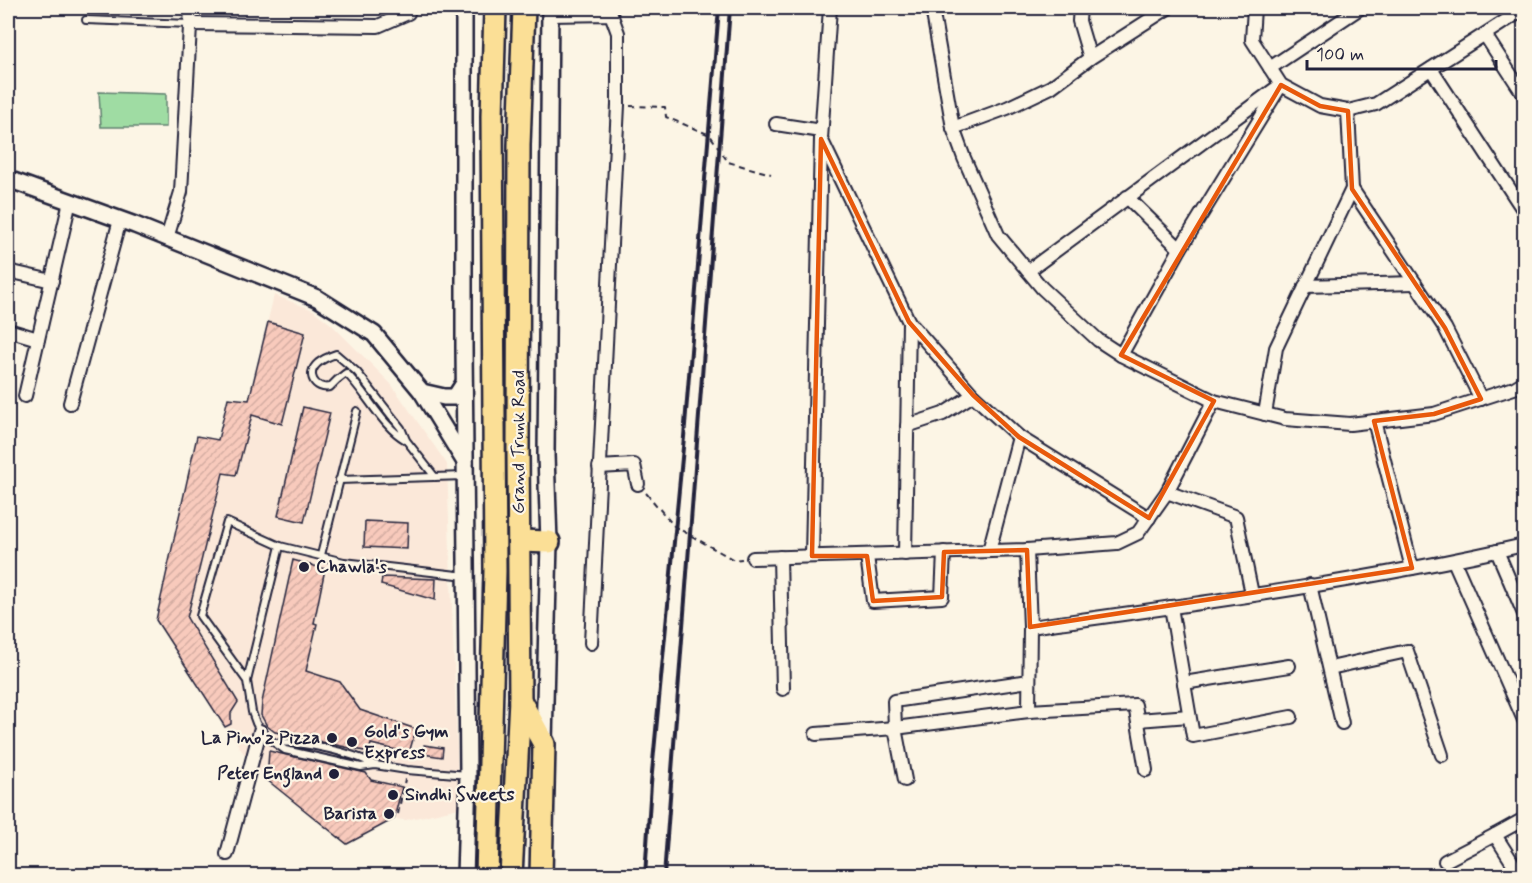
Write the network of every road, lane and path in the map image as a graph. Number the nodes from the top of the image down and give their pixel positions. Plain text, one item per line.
1 (191, 8) edge
2 (408, 8) edge
3 (464, 8) edge
4 (495, 8) edge
5 (524, 8) edge
6 (830, 8) edge
7 (932, 8) edge
8 (1080, 8) edge
9 (1168, 8) edge
10 (1254, 8) edge
11 (1360, 8) edge
12 (1524, 9) edge
13 (550, 11) edge
14 (86, 20) dead end
15 (190, 24) junction
16 (1485, 35) junction
17 (1090, 58) junction
18 (1270, 68) junction
19 (1431, 69) junction
20 (1281, 85) junction
21 (1524, 95) edge
22 (618, 105) junction
23 (1348, 111) junction
24 (776, 124) dead end
25 (953, 128) junction
26 (821, 135) junction
27 (771, 174) dead end
28 (8, 178) edge
29 (1352, 189) junction
30 (1127, 197) junction
31 (70, 201) junction
32 (1524, 211) edge
33 (120, 220) junction
34 (167, 238) junction
35 (1180, 249) junction
36 (8, 271) edge
37 (1028, 271) junction
38 (52, 281) junction
39 (1415, 283) junction
40 (1305, 286) junction
41 (909, 322) junction
42 (8, 330) edge
43 (38, 339) junction
44 (1120, 355) junction
45 (464, 381) junction
46 (1524, 382) edge
47 (422, 392) junction
48 (973, 395) junction
49 (25, 396) dead end
50 (1481, 399) junction
51 (1214, 401) junction
52 (70, 403) dead end
53 (357, 411) dead end
54 (1265, 414) junction
55 (1374, 421) junction
56 (907, 426) junction
57 (1019, 436) junction
58 (406, 440) junction
59 (599, 466) junction
60 (465, 469) junction
61 (435, 477) junction
62 (339, 480) junction
63 (638, 484) joint
64 (1167, 492) junction
65 (1149, 518) junction
66 (519, 541) junction
67 (549, 542) junction
68 (1524, 545) edge
69 (280, 546) junction
70 (1027, 550) junction
71 (988, 551) junction
72 (1497, 551) junction
73 (944, 552) junction
74 (905, 554) junction
75 (321, 555) junction
76 (812, 556) junction
77 (867, 556) junction
78 (780, 557) junction
79 (753, 558) joint
80 (1454, 561) junction
81 (1412, 568) junction
82 (467, 576) junction
83 (1310, 585) junction
84 (1252, 594) junction
85 (1171, 607) junction
86 (1524, 614) edge
87 (1030, 627) junction
88 (591, 642) dead end
89 (1289, 666) dead end
90 (1330, 668) junction
91 (247, 681) junction
92 (1029, 681) junction
93 (1184, 683) junction
94 (783, 689) dead end
95 (520, 699) junction
96 (1029, 711) junction
97 (1189, 716) junction
98 (1291, 717) dead end
99 (1138, 720) junction
100 (1524, 720) edge
101 (1342, 723) dead end
102 (895, 728) junction
103 (260, 731) junction
104 (816, 734) dead end
105 (544, 744) junction
106 (1442, 755) dead end
107 (1146, 770) dead end
108 (905, 780) dead end
109 (468, 781) junction
110 (411, 795) dead end
111 (398, 814) dead end
112 (1524, 819) edge
113 (1496, 835) junction
114 (227, 854) dead end
115 (1445, 861) dead end
116 (541, 873) edge
117 (465, 876) edge
118 (487, 876) edge
119 (511, 876) edge
120 (1521, 876) edge

1 - 15 street
2 - 15 street
3 - 45 street
4 - 118 highway, Grand Trunk Road
5 - 66 highway, Grand Trunk Road
6 - 26 street
7 - 25 street
8 - 17 street
9 - 17 street
10 - 18 street
11 - 18 street
12 - 16 street
13 - 22 street
13 - 67 street
14 - 15 lane
15 - 34 street
16 - 19 street
16 - 21 street
17 - 25 street
18 - 20 street
19 - 23 street
19 - 32 street
20 - 23 street
20 - 30 street
20 - 35 street
22 - 27 path
22 - 59 street
23 - 29 street
24 - 26 street
25 - 37 street
26 - 41 street
26 - 76 street
28 - 31 street
29 - 39 street
29 - 40 street
30 - 35 street
30 - 37 street
31 - 33 street
31 - 38 street
33 - 34 street
33 - 52 street
34 - 47 street
35 - 44 street
36 - 38 street
37 - 44 street
38 - 43 street
39 - 40 street
39 - 50 street
40 - 54 street
41 - 48 street
41 - 56 street
42 - 43 street
43 - 49 street
44 - 51 street
45 - 47 street
45 - 60 street
46 - 50 street
47 - 60 street
48 - 56 street
48 - 57 street
50 - 55 street
51 - 54 street
51 - 64 street
53 - 62 lane
54 - 55 street
55 - 81 street
56 - 74 street
57 - 65 street
57 - 71 street
58 - 58 lane
58 - 61 lane
59 - 63 street
59 - 88 street
60 - 61 lane
60 - 82 street
61 - 62 lane
62 - 75 lane
63 - 79 path
64 - 65 street
64 - 84 street
65 - 70 street
66 - 67 highway
66 - 95 highway, Grand Trunk Road
67 - 105 street
68 - 72 street
69 - 75 lane
69 - 91 lane
69 - 91 lane
70 - 71 street
70 - 87 street
71 - 73 street
72 - 80 street
72 - 86 street
73 - 74 street
73 - 77 street
74 - 77 street
75 - 82 lane
76 - 77 street
76 - 78 street
78 - 79 street
78 - 94 street
80 - 81 street
80 - 100 street
81 - 83 street
82 - 109 street
83 - 84 street
83 - 90 street
84 - 85 street
85 - 87 street
85 - 93 street
87 - 92 street
89 - 93 street
90 - 101 street
90 - 106 street
91 - 103 lane
92 - 96 street
92 - 102 street
93 - 97 street
95 - 105 highway
95 - 119 highway, Grand Trunk Road
96 - 99 street
96 - 102 street
97 - 98 street
97 - 99 street
99 - 107 street
102 - 104 street
102 - 108 street
103 - 109 lane
103 - 114 street
105 - 116 highway
109 - 117 street
110 - 111 path
112 - 113 street
113 - 115 street
113 - 120 street

